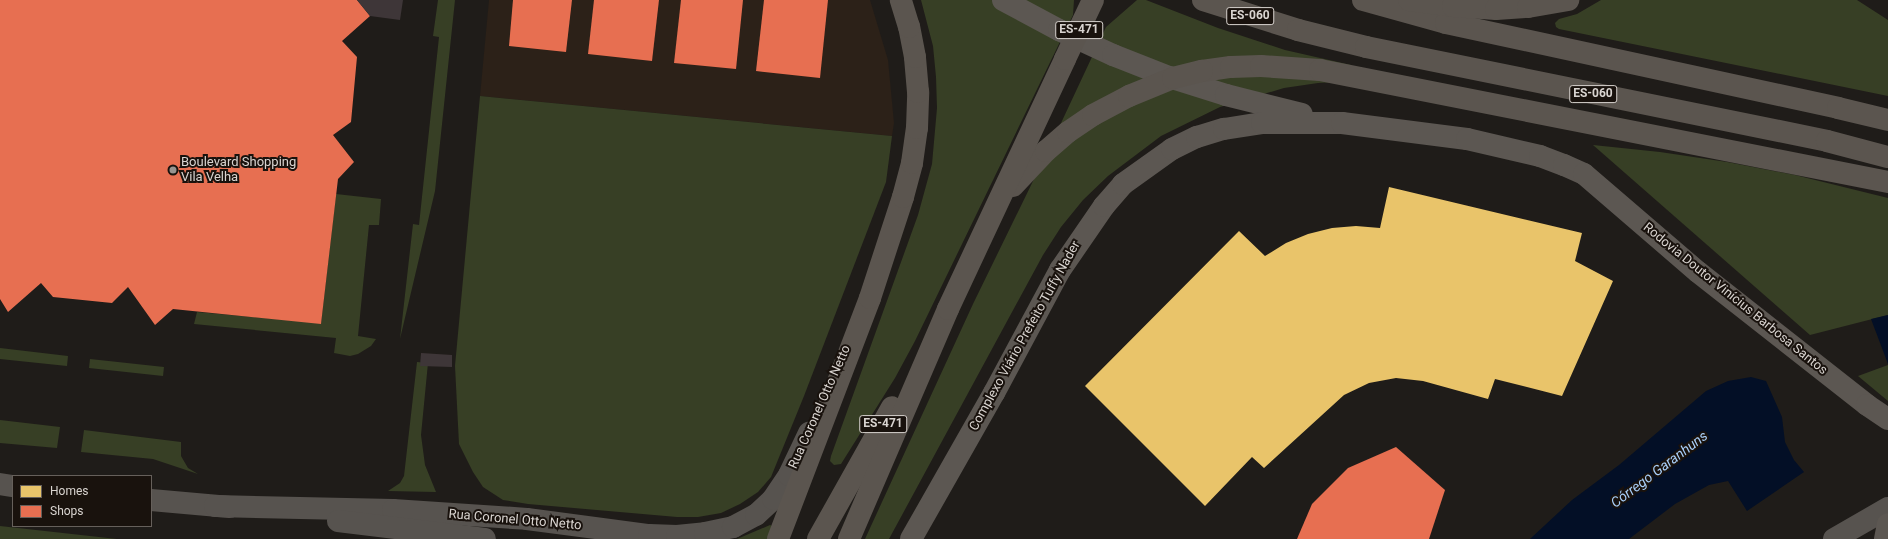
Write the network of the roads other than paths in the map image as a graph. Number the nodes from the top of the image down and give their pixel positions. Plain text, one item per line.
1 (901, 0) edge
2 (1003, 0) edge
3 (1094, 0) edge
4 (1203, 0) edge
5 (1363, 0) edge
6 (1409, 0) edge
7 (1568, 0) edge
8 (1888, 120) edge
9 (1342, 122) junction
10 (1888, 157) edge
11 (1587, 177) joint
12 (1888, 182) edge
13 (989, 220) junction
14 (870, 298) junction
15 (948, 309) junction
16 (1888, 419) edge
17 (0, 484) edge
18 (12, 486) edge
19 (152, 500) edge
20 (216, 506) junction
21 (1888, 508) edge
22 (1888, 524) edge
23 (485, 539) edge
24 (778, 539) edge
25 (818, 539) edge
26 (849, 539) edge
27 (910, 539) edge
28 (1834, 539) edge
29 (1885, 539) edge

1 - 14 main road
2 - 9 main road
3 - 13 main road, ES-471, bridge
4 - 10 main road, ES-060
5 - 8 main road
6 - 7 main road
9 - 11 main road, Complexo Viário Prefeito Tuffy Nader
9 - 27 main road, Complexo Viário Prefeito Tuffy Nader
11 - 16 main road, Rodovia Doutor Vinícius Barbosa Santos
12 - 13 main road, bridge
13 - 15 main road, ES-471
14 - 20 street, Rua Coronel Otto Netto
14 - 24 main road
15 - 25 main road, ES-471
15 - 26 main road, ES-471
17 - 18 street
19 - 20 street, Rua Coronel Otto Netto
20 - 23 street, Rua Coronel Otto Netto
21 - 28 street
22 - 29 main road

